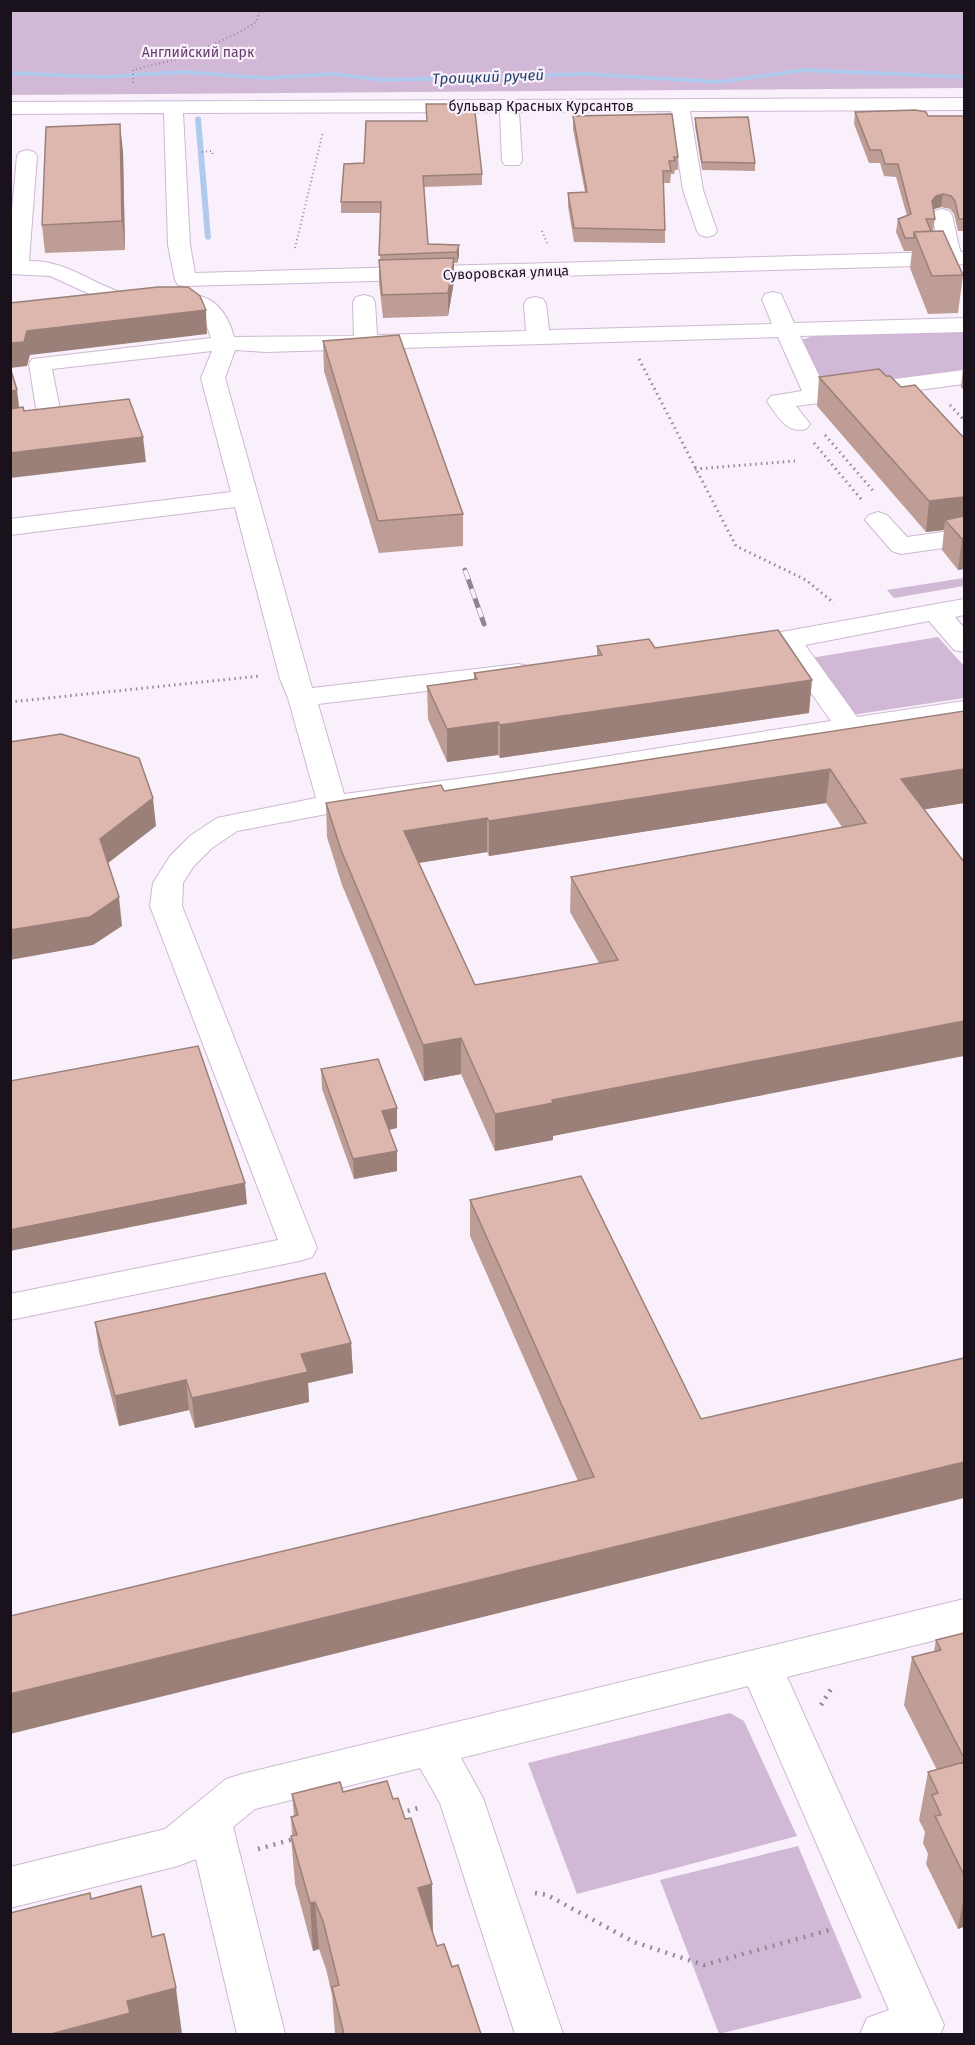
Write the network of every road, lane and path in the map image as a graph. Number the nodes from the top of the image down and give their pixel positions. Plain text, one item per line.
1 (260, 10) edge
2 (133, 81) dead end
3 (964, 104) edge
4 (680, 105) junction
5 (509, 106) junction
6 (173, 107) junction
7 (10, 108) edge
8 (323, 132) dead end
9 (205, 152) dead end
10 (27, 156) dead end
11 (213, 156) dead end
12 (512, 161) dead end
13 (18, 202) edge
14 (942, 215) dead end
15 (707, 231) dead end
16 (295, 248) dead end
17 (959, 259) edge
18 (14, 268) edge
19 (773, 298) dead end
20 (364, 302) dead end
21 (535, 304) dead end
22 (964, 325) edge
23 (786, 330) junction
24 (626, 334) junction
25 (538, 337) junction
26 (366, 342) junction
27 (224, 343) junction
28 (964, 377) edge
29 (819, 396) junction
30 (798, 424) joint
31 (10, 425) edge
32 (821, 430) dead end
33 (795, 461) dead end
34 (695, 469) junction
35 (245, 498) junction
36 (879, 510) junction
37 (10, 527) edge
38 (964, 537) edge
39 (964, 607) edge
40 (936, 612) junction
41 (860, 625) junction
42 (788, 641) junction
43 (964, 644) edge
44 (718, 649) edge
45 (545, 669) edge
46 (265, 676) dead end
47 (302, 698) junction
48 (10, 702) edge
49 (964, 709) edge
50 (849, 727) junction
51 (332, 804) junction
52 (10, 1307) edge
53 (964, 1616) edge
54 (761, 1666) junction
55 (838, 1681) dead end
56 (817, 1713) dead end
57 (430, 1746) junction
58 (208, 1820) junction
59 (304, 1837) edge
60 (252, 1850) dead end
61 (491, 1886) junction
62 (10, 1888) edge
63 (873, 1917) junction
64 (261, 2034) edge
65 (539, 2034) edge
66 (884, 2034) edge

1 - 2 path
3 - 4 street, бульвар Красных Курсантов
4 - 5 street, бульвар Красных Курсантов
4 - 15 street
5 - 6 street, бульвар Красных Курсантов
5 - 12 street
6 - 7 street, бульвар Красных Курсантов
6 - 17 street, Суворовская улица
8 - 16 path
9 - 11 path
10 - 13 street
13 - 18 street
14 - 17 street
18 - 27 street
19 - 23 street
20 - 26 street
21 - 25 street
22 - 23 street
23 - 24 street
23 - 29 street
24 - 25 street
24 - 34 path
25 - 26 street
26 - 27 street
27 - 31 street
27 - 35 street
28 - 29 street
29 - 30 street
30 - 36 path
32 - 36 path
33 - 34 path
34 - 41 path
35 - 37 street
35 - 47 street
36 - 38 street
39 - 40 street
40 - 41 street
40 - 43 street
41 - 42 street
42 - 44 street
42 - 50 street
45 - 47 street
46 - 48 path
47 - 51 street
49 - 50 street
50 - 51 street
51 - 52 street
53 - 54 street
54 - 57 street
54 - 63 street
55 - 56 path
57 - 58 street
57 - 61 street
58 - 62 street
58 - 64 street
59 - 60 path
61 - 63 path
61 - 65 street
63 - 66 street

